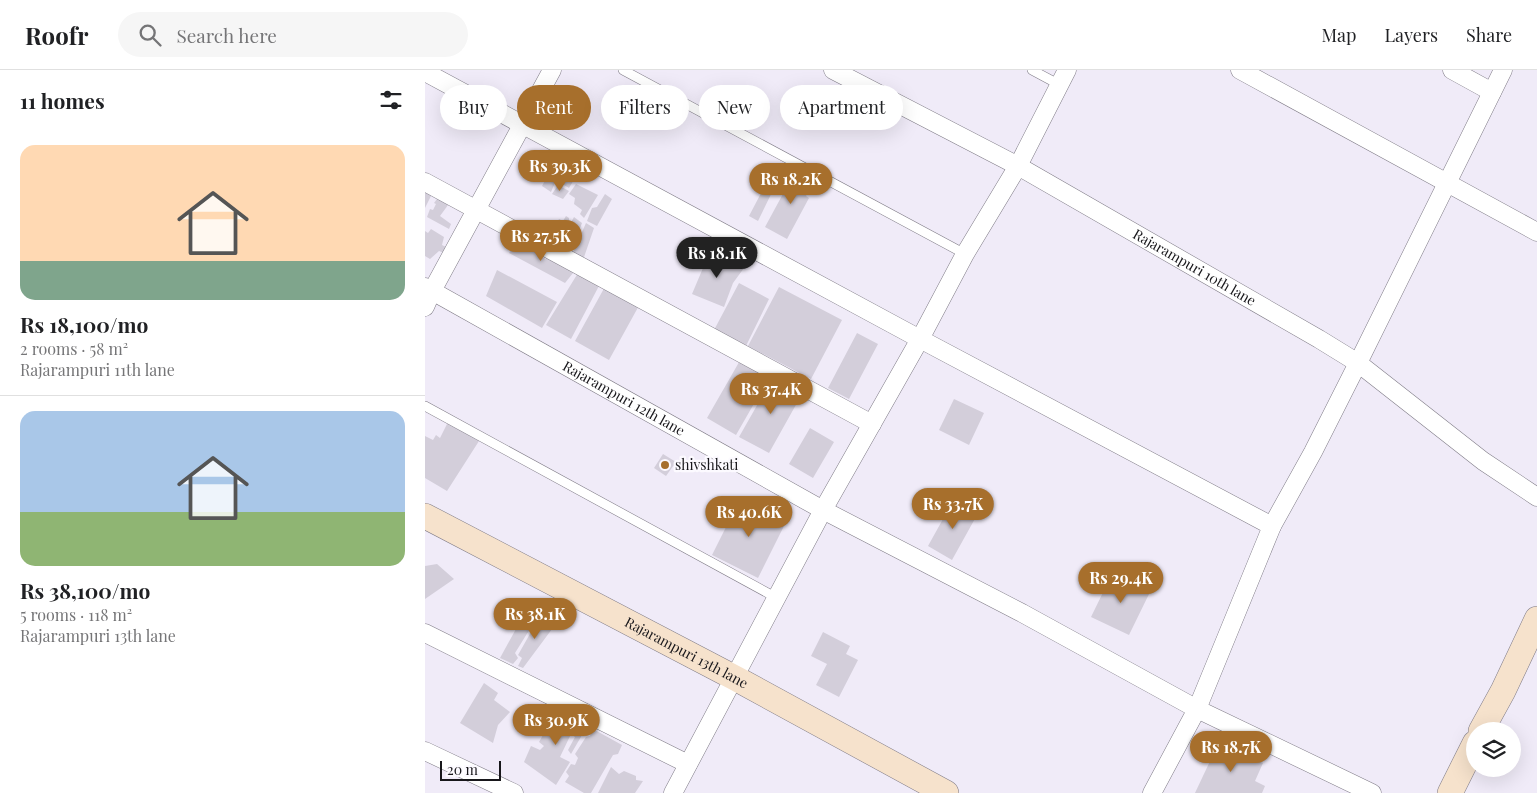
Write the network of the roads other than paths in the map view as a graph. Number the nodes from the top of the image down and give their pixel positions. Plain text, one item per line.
1 (552, 70) edge
2 (623, 70) edge
3 (833, 70) edge
4 (1032, 70) edge
5 (1240, 70) edge
6 (1452, 70) edge
7 (1503, 70) edge
8 (425, 72) edge
9 (1063, 77) edge
10 (544, 85) edge
11 (1492, 92) junction
12 (517, 121) edge
13 (520, 130) edge
14 (534, 130) edge
15 (1018, 166) junction
16 (425, 182) edge
17 (1447, 183) junction
18 (477, 210) junction
19 (1537, 232) edge
20 (965, 254) junction
21 (429, 289) edge
22 (425, 307) edge
23 (921, 339) junction
24 (1358, 363) junction
25 (425, 406) edge
26 (872, 424) junction
27 (1537, 497) edge
28 (823, 510) junction
29 (425, 516) edge
30 (1273, 526) junction
31 (775, 597) junction
32 (1537, 619) edge
33 (425, 633) edge
34 (735, 678) junction
35 (1197, 709) junction
36 (1486, 722) edge
37 (425, 751) edge
38 (1466, 760) edge
39 (688, 764) junction
40 (514, 793) edge
41 (673, 793) edge
42 (947, 793) edge
43 (1152, 793) edge
44 (1372, 793) edge
45 (1450, 793) edge

1 - 10 street
2 - 20 lane
3 - 15 street, Rajarampuri 10th lane
4 - 9 lane
5 - 17 street
6 - 11 street
7 - 11 street
8 - 12 street
9 - 15 street
11 - 17 street
13 - 18 street
14 - 23 street
15 - 20 street
15 - 24 street, Rajarampuri 10th lane
16 - 18 street
17 - 19 street
17 - 24 street
18 - 21 street
18 - 26 street
20 - 23 street
21 - 22 street
21 - 28 street, Rajarampuri 12th lane
23 - 26 street
23 - 30 street
24 - 27 street, Rajarampuri 10th lane
24 - 30 street
25 - 31 lane
26 - 28 street
28 - 31 street
28 - 35 street, Rajarampuri 12th lane
29 - 34 street, Rajarampuri 13th lane
30 - 35 street
31 - 34 street
32 - 36 street
33 - 39 street
34 - 39 street
34 - 42 street, Rajarampuri 13th lane
35 - 43 street
35 - 44 street, Rajarampuri 12th lane
37 - 40 street
38 - 45 street
39 - 41 street

